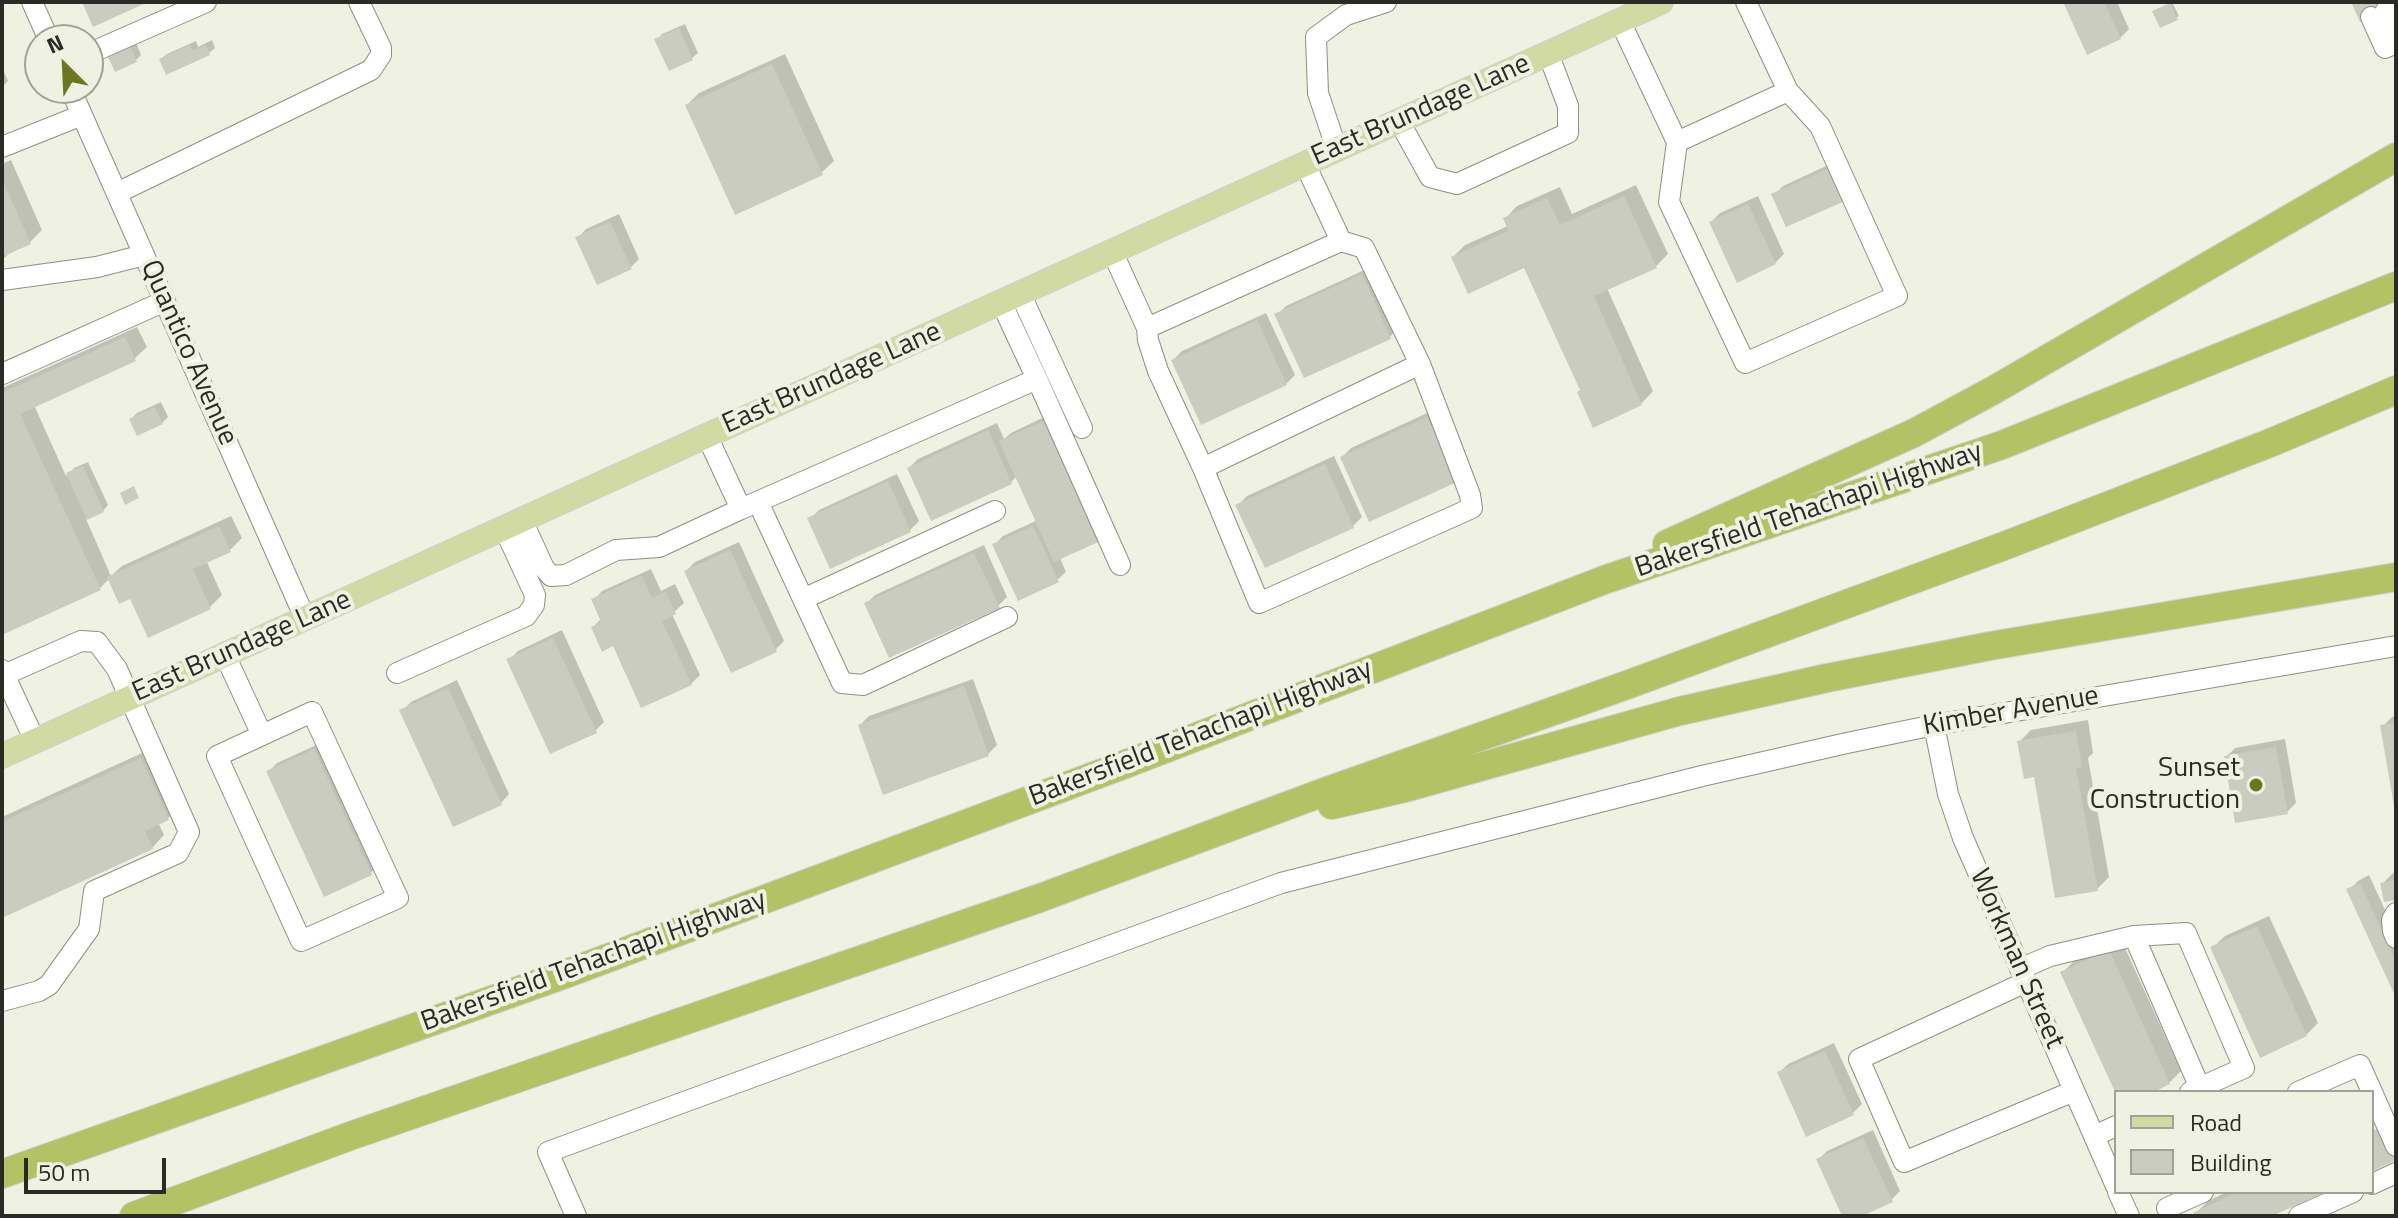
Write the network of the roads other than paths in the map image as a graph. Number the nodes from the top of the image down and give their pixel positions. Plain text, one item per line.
1 (32, 2) edge
2 (206, 2) edge
3 (359, 2) edge
4 (1386, 2) edge
5 (1661, 2) edge
6 (1746, 2) edge
7 (2379, 14) dead end
8 (1620, 21) junction
9 (42, 24) edge
10 (2395, 43) edge
11 (104, 47) edge
12 (1548, 53) junction
13 (1788, 91) junction
14 (77, 104) edge
15 (82, 115) junction
16 (1399, 121) junction
17 (1677, 142) junction
18 (2, 147) edge
19 (1337, 150) junction
20 (2396, 157) edge
21 (1305, 164) junction
22 (117, 193) junction
23 (1341, 241) junction
24 (1112, 251) junction
25 (144, 255) junction
26 (2, 280) edge
27 (2396, 286) edge
28 (1010, 298) junction
29 (165, 301) junction
30 (1147, 328) junction
31 (1420, 364) junction
32 (2, 374) edge
33 (1037, 379) junction
34 (2396, 390) edge
35 (1082, 428) dead end
36 (707, 436) junction
37 (1203, 468) junction
38 (750, 506) junction
39 (995, 511) dead end
40 (513, 524) junction
41 (1120, 565) dead end
42 (2396, 577) edge
43 (1604, 580) junction
44 (803, 599) junction
45 (1007, 617) dead end
46 (305, 618) junction
47 (2396, 646) edge
48 (225, 655) junction
49 (3, 672) edge
50 (397, 673) dead end
51 (129, 698) junction
52 (1934, 725) junction
53 (262, 735) junction
54 (35, 741) junction
55 (2, 756) edge
56 (1264, 814) junction
57 (2396, 913) edge
58 (2134, 936) junction
59 (2396, 938) edge
60 (2023, 975) junction
61 (2, 1001) edge
62 (2195, 1090) edge
63 (2303, 1090) edge
64 (2368, 1090) edge
65 (2074, 1091) junction
66 (2376, 1114) edge
67 (2114, 1127) edge
68 (2094, 1136) junction
69 (2396, 1146) edge
70 (2396, 1173) edge
71 (2, 1174) edge
72 (2114, 1181) edge
73 (2374, 1183) edge
74 (2119, 1194) edge
75 (2197, 1194) edge
76 (2348, 1194) edge
77 (2166, 1205) edge
78 (134, 1216) edge
79 (576, 1216) edge
80 (2129, 1216) edge
81 (2299, 1216) edge

1 - 9 street
2 - 11 street
3 - 22 street
4 - 19 street
5 - 8 main road, East Brundage Lane
6 - 13 street
7 - 10 street
8 - 12 main road, East Brundage Lane
8 - 17 street
12 - 16 main road, East Brundage Lane
12 - 16 street
13 - 17 street
13 - 17 street
14 - 15 street, Quantico Avenue
15 - 18 street
15 - 22 street, Quantico Avenue
16 - 19 main road, East Brundage Lane
19 - 21 main road, East Brundage Lane
20 - 43 highway
21 - 23 street
21 - 24 main road, East Brundage Lane
22 - 25 street, Quantico Avenue
23 - 30 street
23 - 31 street
24 - 28 main road, East Brundage Lane
24 - 30 street
25 - 26 street
25 - 29 street, Quantico Avenue
27 - 43 highway, Bakersfield Tehachapi Highway
28 - 33 street
28 - 35 street
28 - 36 main road, East Brundage Lane
29 - 32 street
29 - 46 street, Quantico Avenue
30 - 37 street
31 - 37 street
31 - 37 street
33 - 38 street
33 - 41 street
34 - 56 highway
36 - 38 street
36 - 40 main road, East Brundage Lane
38 - 40 street
38 - 44 street
39 - 44 street
40 - 46 main road, East Brundage Lane
40 - 50 street
42 - 56 highway
43 - 71 highway, Bakersfield Tehachapi Highway
44 - 45 street
46 - 48 main road, East Brundage Lane
47 - 52 street, Kimber Avenue
48 - 51 main road, East Brundage Lane
48 - 53 street
49 - 51 street
49 - 54 street
51 - 54 main road, East Brundage Lane
51 - 61 street
52 - 60 street, Workman Street
52 - 79 street, Kimber Avenue
53 - 53 street
54 - 55 main road, East Brundage Lane
56 - 78 highway
57 - 59 street
58 - 60 street
58 - 62 street
58 - 62 street
60 - 65 street, Workman Street
60 - 65 street
63 - 64 street
65 - 68 street, Workman Street
66 - 69 street
67 - 68 street
68 - 72 street, Workman Street
70 - 73 street
74 - 80 street
75 - 77 street
76 - 81 street

